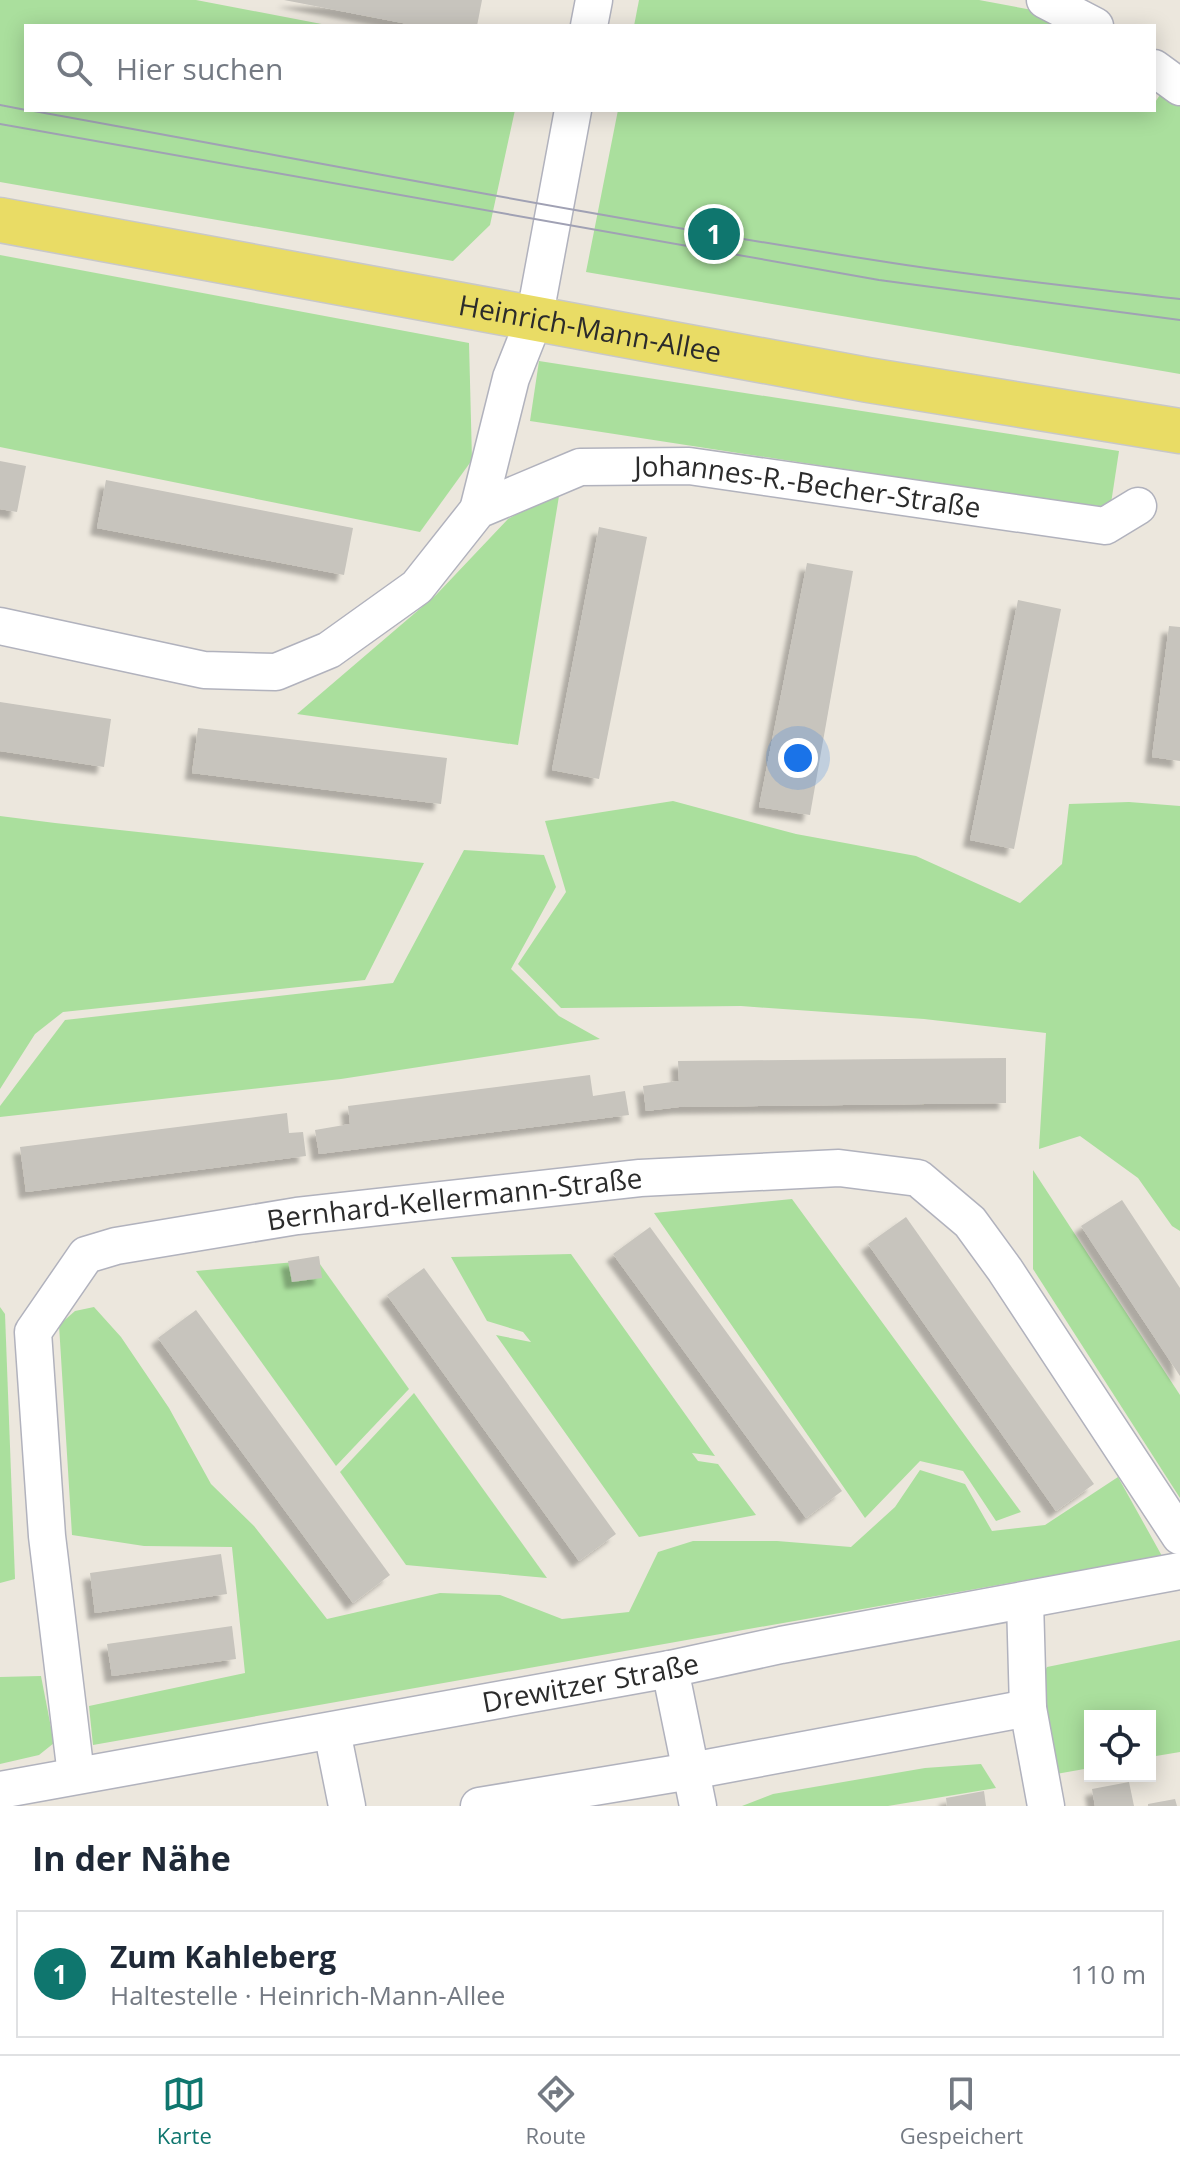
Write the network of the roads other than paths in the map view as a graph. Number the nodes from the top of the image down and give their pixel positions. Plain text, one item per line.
1 (594, 0) edge
2 (1045, 0) edge
3 (589, 24) edge
4 (1091, 24) edge
5 (1156, 69) edge
6 (1180, 87) edge
7 (573, 112) edge
8 (0, 220) edge
9 (534, 320) junction
10 (1180, 431) edge
11 (1138, 506) dead end
12 (478, 510) junction
13 (0, 626) edge
14 (1180, 1536) edge
15 (1180, 1571) edge
16 (1025, 1601) junction
17 (670, 1669) junction
18 (1028, 1708) junction
19 (332, 1731) junction
20 (691, 1771) junction
21 (76, 1775) junction
22 (0, 1790) edge
23 (347, 1806) edge
24 (479, 1806) edge
25 (698, 1806) edge
26 (1046, 1806) edge

1 - 3 street
2 - 4 street
5 - 6 street
7 - 9 street, Johannes-R.-Becher-Straße
8 - 9 main road, Heinrich-Mann-Allee
9 - 10 main road, Heinrich-Mann-Allee
9 - 12 street, Johannes-R.-Becher-Straße
11 - 12 street, Johannes-R.-Becher-Straße
12 - 13 street, Johannes-R.-Becher-Straße
14 - 21 street, Bernhard-Kellermann-Straße
15 - 16 street, Drewitzer Straße
16 - 17 street, Drewitzer Straße
16 - 18 street
17 - 19 street, Drewitzer Straße
17 - 20 street
18 - 20 street
18 - 26 street
19 - 21 street, Drewitzer Straße
19 - 23 street
20 - 24 street
20 - 25 street
21 - 22 street, Drewitzer Straße

